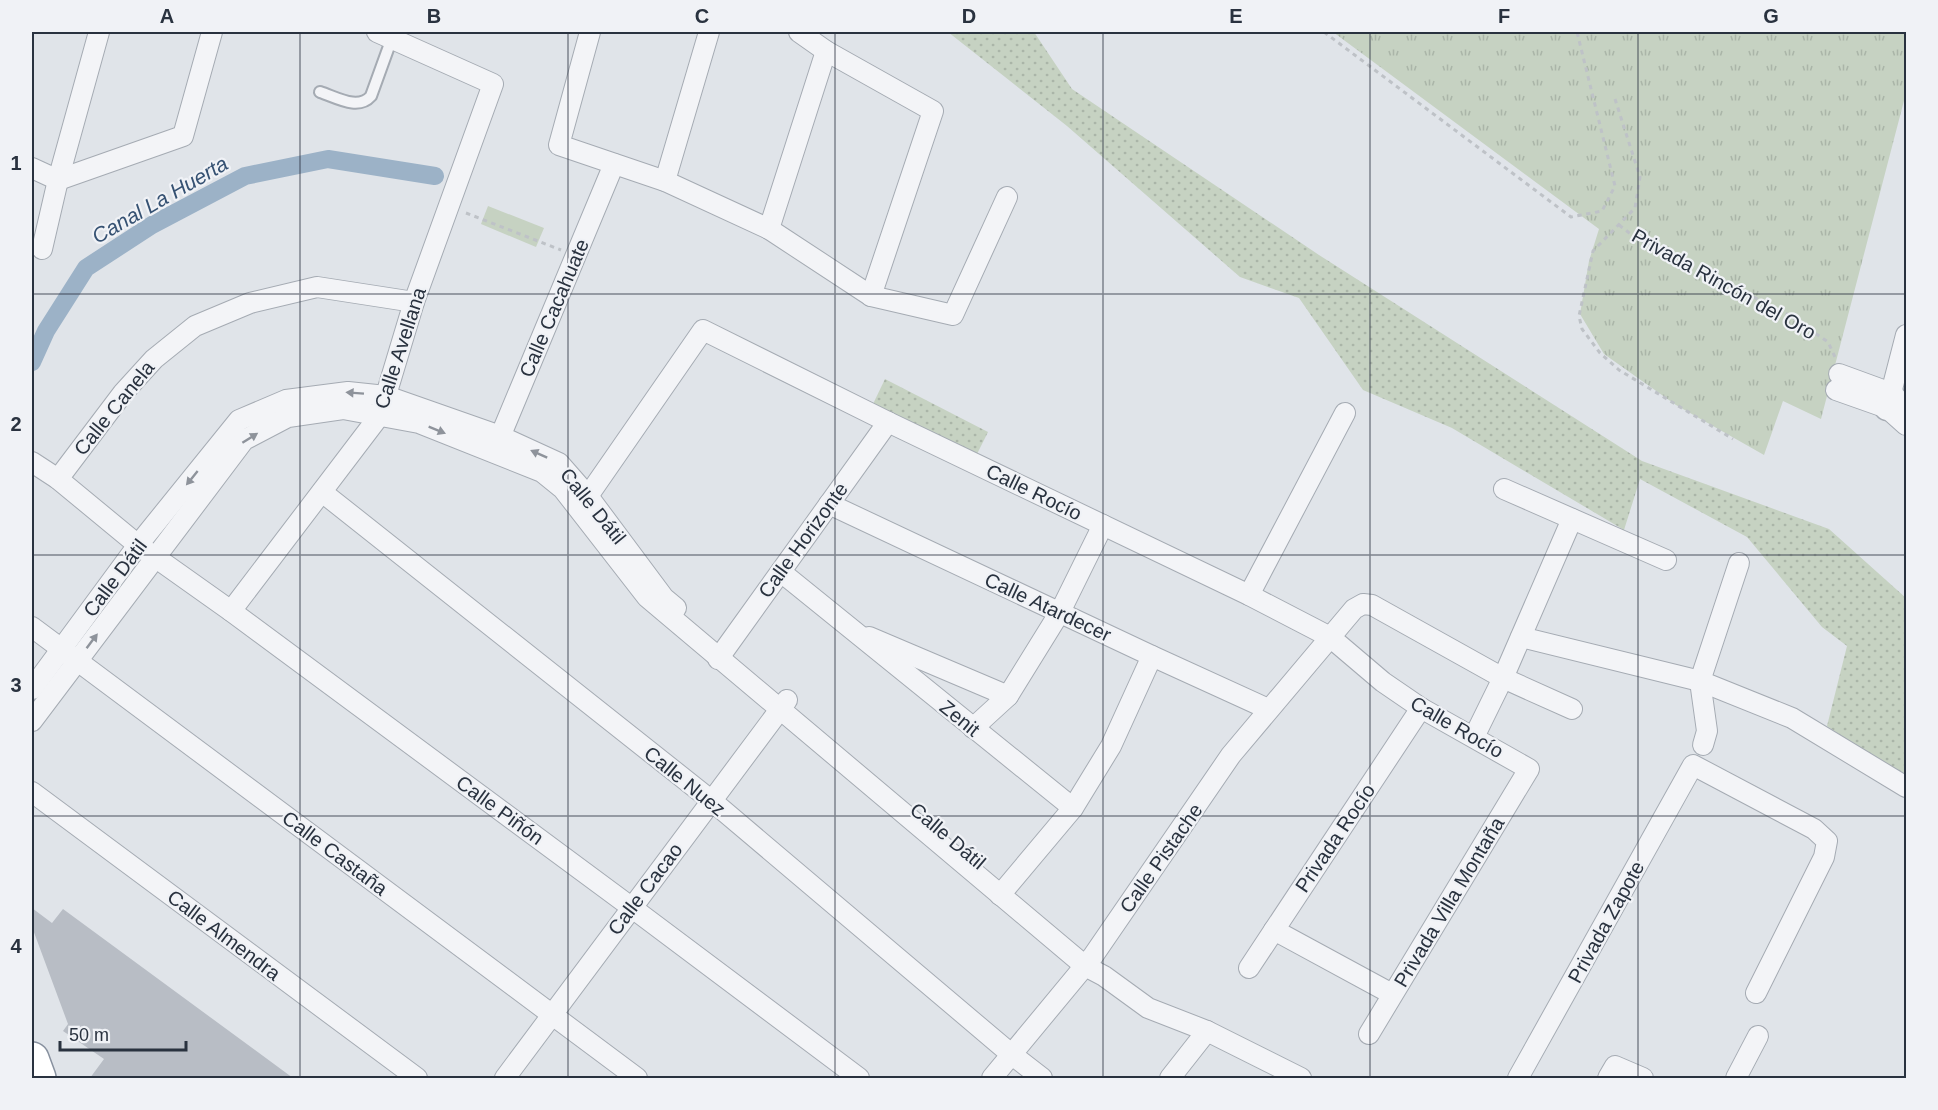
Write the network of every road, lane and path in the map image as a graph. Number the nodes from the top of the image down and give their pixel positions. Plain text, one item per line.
1 (99, 32) edge
2 (212, 32) edge
3 (590, 32) edge
4 (709, 32) edge
5 (799, 32) edge
6 (1324, 32) edge
7 (1577, 32) edge
8 (384, 35) edge
9 (826, 51) junction
10 (320, 92) dead end
11 (1615, 99) dead end
12 (614, 164) junction
13 (32, 168) edge
14 (58, 180) junction
15 (665, 181) junction
16 (1007, 197) dead end
17 (449, 206) junction
18 (1619, 225) junction
19 (769, 229) junction
20 (42, 249) dead end
21 (576, 256) junction
22 (871, 296) junction
23 (414, 302) junction
24 (1906, 335) edge
25 (1840, 380) joint
26 (386, 396) junction
27 (1895, 402) edge
28 (1346, 413) dead end
29 (380, 415) junction
30 (888, 422) junction
31 (1906, 425) edge
32 (1733, 439) dead end
33 (497, 445) junction
34 (32, 462) edge
35 (58, 479) junction
36 (1504, 489) dead end
37 (322, 492) junction
38 (588, 496) junction
39 (829, 504) junction
40 (1572, 519) junction
41 (1103, 525) junction
42 (146, 551) junction
43 (1666, 560) dead end
44 (1739, 563) dead end
45 (781, 572) junction
46 (1249, 595) junction
47 (231, 611) junction
48 (1060, 612) junction
49 (32, 627) edge
50 (847, 627) junction
51 (1330, 637) junction
52 (1521, 638) junction
53 (722, 654) junction
54 (69, 656) junction
55 (1152, 656) junction
56 (1503, 678) junction
57 (1700, 681) junction
58 (32, 689) edge
59 (1008, 696) junction
60 (784, 705) junction
61 (1421, 708) junction
62 (1268, 709) junction
63 (1572, 709) dead end
64 (32, 721) edge
65 (973, 728) junction
66 (1474, 737) junction
67 (1703, 745) dead end
68 (1529, 769) joint
69 (1906, 787) edge
70 (32, 792) edge
71 (711, 801) junction
72 (1073, 808) junction
73 (1003, 890) junction
74 (631, 907) junction
75 (1274, 930) junction
76 (1089, 961) junction
77 (1250, 968) dead end
78 (1756, 993) dead end
79 (1392, 994) junction
80 (552, 1014) junction
81 (1207, 1031) junction
82 (1369, 1034) dead end
83 (1758, 1036) dead end
84 (1011, 1054) junction
85 (32, 1059) edge
86 (1611, 1072) edge
87 (39, 1078) edge
88 (417, 1078) edge
89 (506, 1078) edge
90 (637, 1078) edge
91 (860, 1078) edge
92 (992, 1078) edge
93 (1042, 1078) edge
94 (1170, 1078) edge
95 (1301, 1078) edge
96 (1518, 1078) edge
97 (1642, 1078) edge
98 (1736, 1078) edge

1 - 14 street
2 - 14 street
3 - 12 street
4 - 15 street
5 - 9 street
6 - 7 path
8 - 10 lane
8 - 17 street, Calle Avellana
9 - 19 street
9 - 22 street
11 - 18 path
12 - 15 street
12 - 21 street, Calle Cacahuate
13 - 14 street
14 - 20 street
15 - 19 street
16 - 22 street
17 - 21 path
17 - 23 street, Calle Avellana
18 - 25 path, Privada Rincón del Oro
18 - 32 path
19 - 22 street
21 - 33 street, Calle Cacahuate
23 - 26 street, Calle Avellana
23 - 35 street, Calle Canela
24 - 27 street
25 - 27 street
26 - 29 street, Calle Avellana
26 - 33 street, Calle Dátil
26 -> 42 street, Calle Dátil
27 - 31 street
28 - 46 street
29 -> 33 street, Calle Dátil
29 - 37 street, Calle Avellana
42 -> 29 street, Calle Dátil
30 - 38 street, Calle Rocío
30 - 39 street, Calle Horizonte
30 - 41 street, Calle Rocío
38 -> 33 street, Calle Dátil
33 - 53 street, Calle Dátil
34 - 35 street
35 - 42 street
36 - 40 street
37 - 47 street, Calle Avellana
37 - 71 street, Calle Nuez
38 - 53 street, Calle Dátil
39 - 45 street, Calle Horizonte
39 - 48 street, Calle Atardecer
40 - 43 street
40 - 52 street
41 - 46 street, Calle Rocío
41 - 48 street
42 - 47 street, Calle Piñón
42 - 54 street, Calle Dátil
44 - 57 street
45 - 50 street, Zenit
45 - 53 street, Calle Horizonte
46 - 51 street, Calle Rocío
47 - 74 street, Calle Piñón
48 - 55 street, Calle Atardecer
48 - 59 street
49 - 54 street, Calle Castaña
50 - 59 street, Zenit
50 - 65 street, Zenit
51 - 56 street, Calle Pistache
51 - 61 street, Calle Rocío
51 - 62 street, Calle Pistache
52 - 56 street
52 - 57 street
53 - 60 street, Calle Dátil
54 - 58 street, Calle Dátil
54 - 64 street, Calle Dátil
54 - 80 street, Calle Castaña
55 - 62 street, Calle Atardecer
55 - 72 street
56 - 63 street, Calle Pistache
56 - 66 street
57 - 67 street
57 - 69 street
59 - 65 street
60 - 71 street, Calle Cacao
60 - 73 street, Calle Dátil
61 - 66 street, Calle Rocío
61 - 75 street, Privada Rocío
62 - 76 street, Calle Pistache
65 - 72 street, Zenit
66 - 68 street, Calle Rocío
68 - 79 street, Privada Villa Montaña
70 - 88 street, Calle Almendra
71 - 74 street, Calle Cacao
71 - 84 street, Calle Nuez
72 - 73 street
73 - 76 street, Calle Dátil
74 - 80 street, Calle Cacao
74 - 91 street, Calle Piñón
75 - 77 street, Privada Rocío
75 - 79 street
76 - 81 street, Calle Dátil
76 - 84 street, Calle Pistache
78 - 96 street, Privada Zapote
79 - 82 street, Privada Villa Montaña
80 - 89 street, Calle Cacao
80 - 90 street, Calle Castaña
81 - 94 street
81 - 95 street, Calle Dátil
83 - 98 street
84 - 92 street, Calle Pistache
84 - 93 street, Calle Nuez
85 - 87 highway
86 - 97 street

